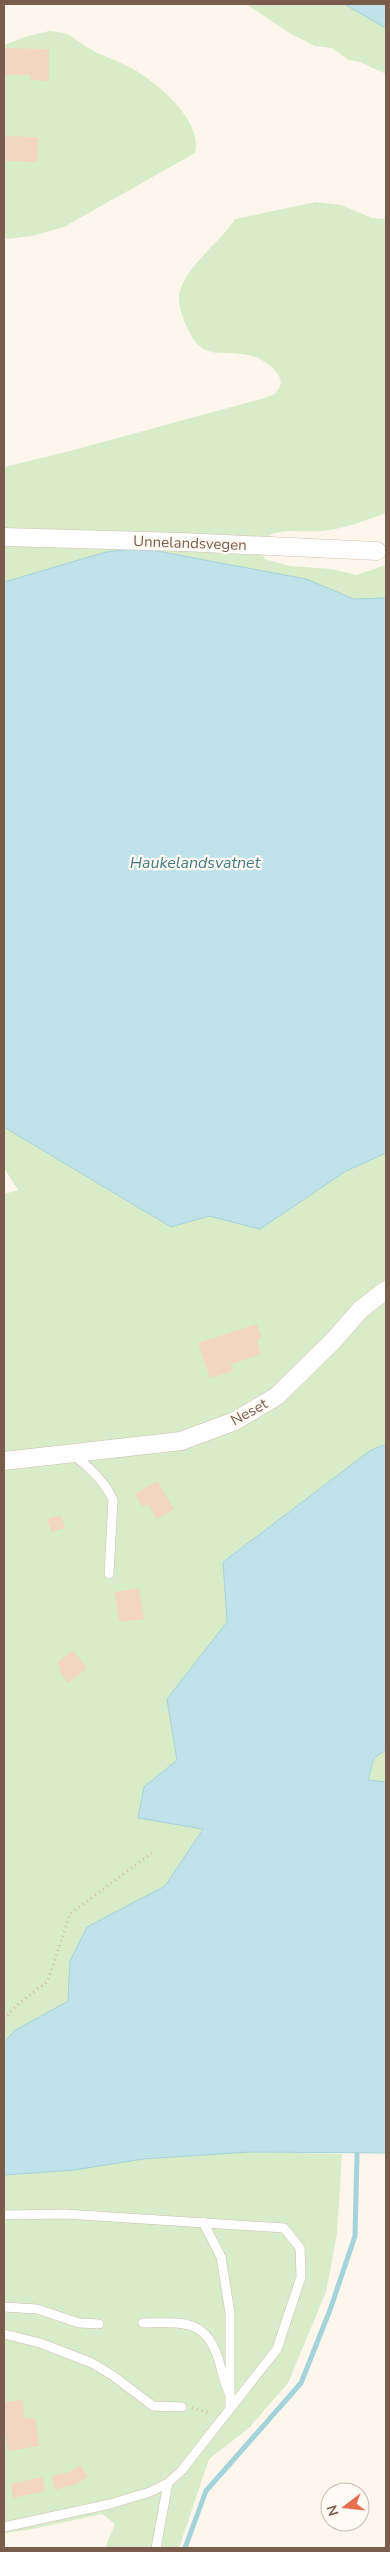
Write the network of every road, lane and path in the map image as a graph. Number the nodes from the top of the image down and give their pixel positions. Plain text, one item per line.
1 (4, 537) edge
2 (377, 552) dead end
3 (386, 1290) edge
4 (71, 1452) junction
5 (4, 1460) edge
6 (108, 1574) dead end
7 (154, 1852) dead end
8 (4, 2019) edge
9 (4, 2214) edge
10 (202, 2222) junction
11 (4, 2307) edge
12 (143, 2323) dead end
13 (100, 2324) dead end
14 (4, 2334) edge
15 (231, 2397) junction
16 (182, 2407) dead end
17 (196, 2408) dead end
18 (230, 2409) junction
19 (208, 2412) dead end
20 (168, 2483) junction
21 (4, 2527) edge
22 (156, 2548) edge

1 - 2 street, Unnelandsvegen
3 - 4 street, Neset
4 - 5 street, Neset
4 - 6 lane
7 - 8 path
9 - 10 lane
10 - 15 lane
10 - 18 lane
11 - 13 lane
12 - 15 lane
14 - 16 lane
15 - 18 lane
17 - 19 path
18 - 20 lane
20 - 21 lane
20 - 22 lane

